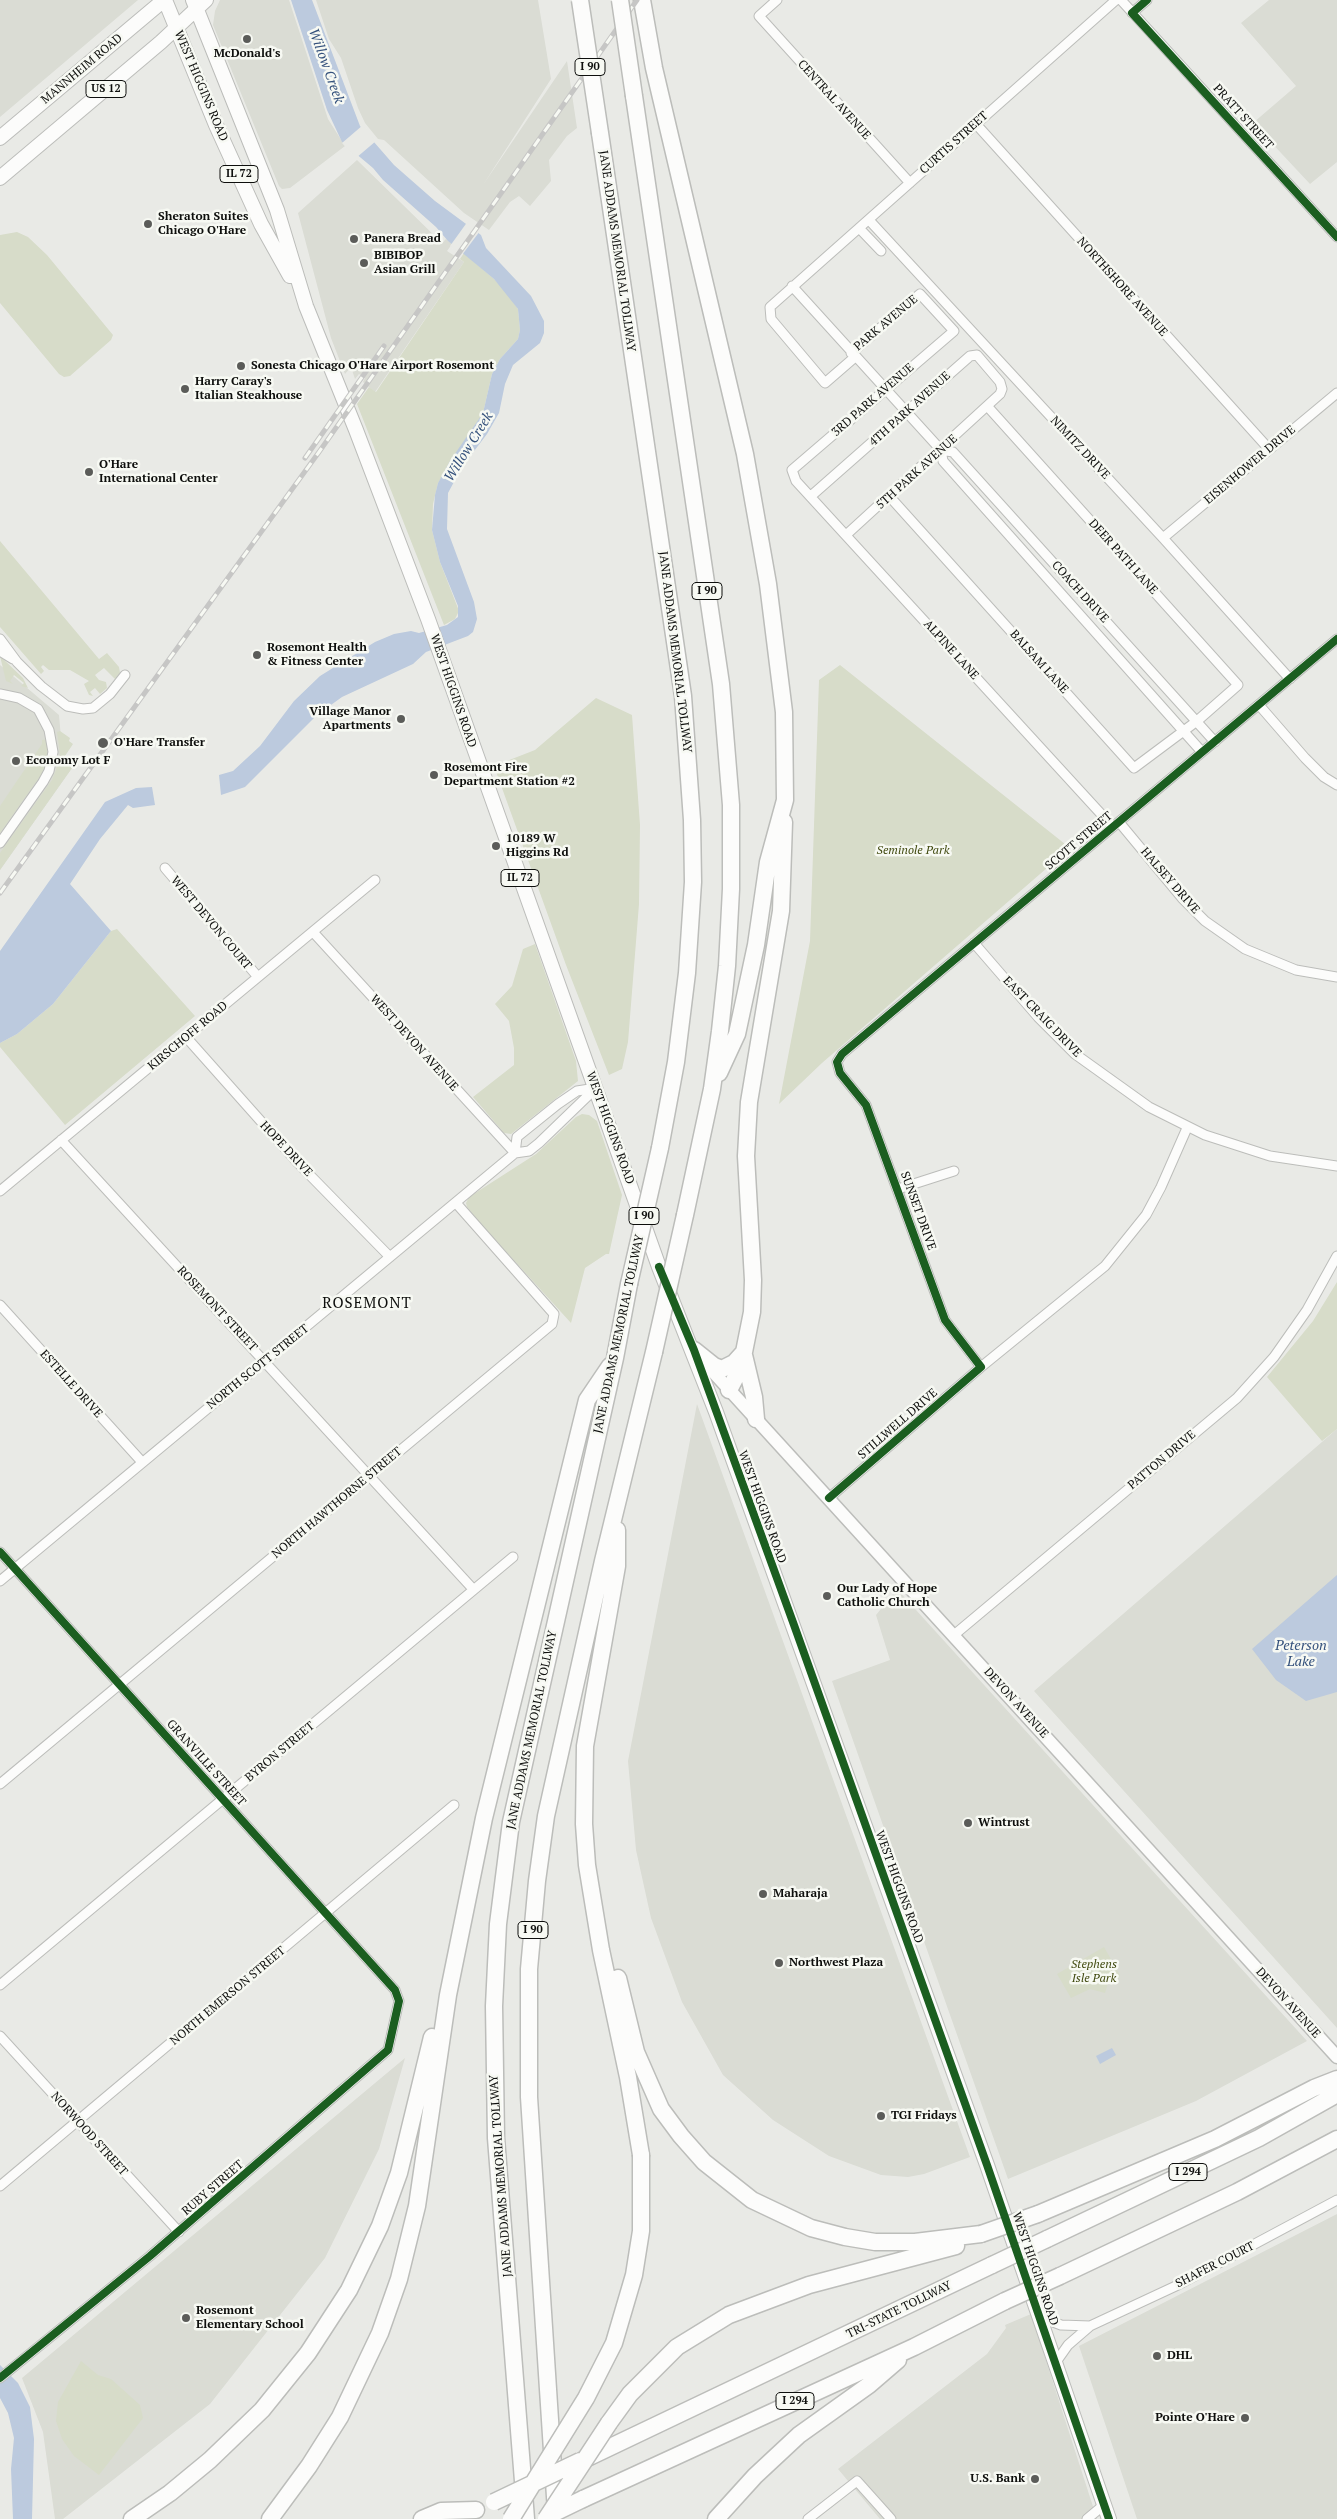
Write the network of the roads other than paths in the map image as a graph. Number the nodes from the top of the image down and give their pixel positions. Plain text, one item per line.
1 (165, 0) edge
2 (580, 0) edge
3 (620, 0) edge
4 (642, 0) edge
5 (777, 0) edge
6 (1116, 0) edge
7 (1121, 0) edge
8 (1147, 0) edge
9 (199, 3) edge
10 (1132, 12) junction
11 (176, 28) junction
12 (976, 124) junction
13 (0, 138) edge
14 (0, 178) edge
15 (910, 183) junction
16 (869, 220) junction
17 (859, 228) junction
18 (1337, 237) edge
19 (882, 251) dead end
20 (792, 286) junction
21 (920, 294) joint
22 (306, 306) junction
23 (853, 355) junction
24 (884, 390) junction
25 (1337, 393) edge
26 (988, 407) junction
27 (905, 413) junction
28 (941, 450) junction
29 (1269, 450) junction
30 (792, 470) joint
31 (811, 496) junction
32 (890, 497) junction
33 (846, 535) junction
34 (1163, 538) junction
35 (0, 639) edge
36 (1337, 639) edge
37 (0, 651) edge
38 (17, 662) junction
39 (125, 675) dead end
40 (1290, 679) junction
41 (0, 694) edge
42 (1259, 705) junction
43 (1197, 721) junction
44 (1183, 731) junction
45 (1215, 742) junction
46 (1202, 752) junction
47 (1337, 785) edge
48 (784, 800) junction
49 (1116, 824) junction
50 (0, 843) edge
51 (165, 868) dead end
52 (375, 880) dead end
53 (313, 932) junction
54 (974, 943) junction
55 (258, 977) junction
56 (1337, 977) edge
57 (186, 1037) junction
58 (837, 1062) joint
59 (596, 1088) junction
60 (712, 1089) junction
61 (1187, 1128) junction
62 (61, 1140) junction
63 (515, 1153) junction
64 (1337, 1166) edge
65 (954, 1171) dead end
66 (898, 1189) junction
67 (0, 1191) edge
68 (456, 1203) junction
69 (1337, 1256) edge
70 (390, 1257) junction
71 (0, 1305) edge
72 (694, 1350) junction
73 (743, 1353) junction
74 (616, 1358) junction
75 (266, 1362) junction
76 (981, 1367) junction
77 (729, 1390) junction
78 (715, 1408) junction
79 (756, 1420) junction
80 (142, 1462) junction
81 (370, 1475) junction
82 (829, 1498) junction
83 (616, 1508) junction
84 (0, 1552) edge
85 (513, 1557) dead end
86 (15, 1568) junction
87 (0, 1581) edge
88 (473, 1589) junction
89 (954, 1635) junction
90 (120, 1685) junction
91 (0, 1784) edge
92 (223, 1800) junction
93 (454, 1805) dead end
94 (592, 1898) junction
95 (326, 1914) junction
96 (0, 1986) edge
97 (395, 1990) joint
98 (448, 1995) junction
99 (0, 2036) edge
100 (1337, 2057) edge
101 (1337, 2079) edge
102 (1332, 2097) edge
103 (78, 2121) junction
104 (1337, 2139) edge
105 (0, 2186) edge
106 (1337, 2200) edge
107 (179, 2232) junction
108 (981, 2234) junction
109 (1040, 2317) junction
110 (1090, 2326) junction
111 (914, 2346) junction
112 (1056, 2362) junction
113 (0, 2378) edge
114 (1105, 2504) junction
115 (476, 2510) junction
116 (526, 2518) edge
117 (132, 2519) edge
118 (270, 2519) edge
119 (422, 2519) edge
120 (458, 2519) edge
121 (546, 2519) edge
122 (557, 2519) edge
123 (716, 2519) edge
124 (808, 2519) edge
125 (891, 2519) edge
126 (1087, 2519) edge
127 (1109, 2519) edge

1 - 11 main road, WEST HIGGINS ROAD / IL 72
1 - 13 main road, MANNHEIM ROAD / US 12
2 - 74 highway, JANE ADDAMS MEMORIAL TOLLWAY / I 90, bridge
3 - 60 highway, I 90, bridge
4 - 48 highway, I 90
5 - 15 street, CENTRAL AVENUE
6 - 12 street, CURTIS STREET
7 - 10 street, PRATT STREET
8 - 10 street
9 - 11 main road, US 12
9 - 22 main road, WEST HIGGINS ROAD / IL 72
10 - 18 street, PRATT STREET
11 - 14 main road, US 12
11 - 22 main road, WEST HIGGINS ROAD / IL 72
12 - 15 street, CURTIS STREET
12 - 29 street, NORTHSHORE AVENUE
15 - 16 street, CURTIS STREET
16 - 17 street, CURTIS STREET
16 - 34 street, NIMITZ DRIVE
17 - 19 street
17 - 20 street, CURTIS STREET
20 - 23 street, COACH DRIVE
20 - 23 street, PARK AVENUE
21 - 23 street, PARK AVENUE
21 - 24 street, 3RD PARK AVENUE
22 - 59 main road, WEST HIGGINS ROAD / IL 72
23 - 24 street, COACH DRIVE
24 - 27 street, COACH DRIVE
24 - 30 street, 3RD PARK AVENUE
25 - 29 street, EISENHOWER DRIVE
26 - 27 street, 4TH PARK AVENUE
26 - 28 street, 5TH PARK AVENUE
26 - 43 street, DEER PATH LANE
27 - 28 street, COACH DRIVE
27 - 31 street, 4TH PARK AVENUE
28 - 32 street, 5TH PARK AVENUE
28 - 43 street, COACH DRIVE
28 - 44 street, COACH DRIVE
29 - 34 street, EISENHOWER DRIVE
30 - 31 street, ALPINE LANE
31 - 33 street, ALPINE LANE
32 - 33 street, 5TH PARK AVENUE
32 - 44 street, BALSAM LANE
33 - 49 street, ALPINE LANE
34 - 40 street, NIMITZ DRIVE
35 - 38 street
36 - 40 street, SCOTT STREET
37 - 38 street
38 - 39 street
40 - 42 street, SCOTT STREET
41 - 50 street
42 - 45 street, SCOTT STREET
42 - 47 street
43 - 44 street, BALSAM LANE
43 - 45 street, COACH DRIVE
44 - 46 street, COACH DRIVE
45 - 46 street, SCOTT STREET
46 - 49 street, SCOTT STREET
48 - 60 highway, I 90
48 - 73 highway
49 - 54 street, SCOTT STREET
49 - 56 street, HALSEY DRIVE
51 - 55 street, WEST DEVON COURT
52 - 53 street, KIRSCHOFF ROAD
53 - 55 street, KIRSCHOFF ROAD
53 - 63 street, WEST DEVON AVENUE
54 - 58 street, SCOTT STREET
54 - 61 street, EAST CRAIG DRIVE
55 - 57 street, KIRSCHOFF ROAD
57 - 62 street, KIRSCHOFF ROAD
57 - 70 street, HOPE DRIVE
58 - 66 street, SUNSET DRIVE
59 - 63 street, NORTH SCOTT STREET
59 - 63 street, NORTH SCOTT STREET
59 - 72 main road, WEST HIGGINS ROAD / IL 72
60 - 83 highway, I 90, bridge
61 - 64 street, EAST CRAIG DRIVE
61 - 76 street, STILLWELL DRIVE
62 - 67 street, KIRSCHOFF ROAD
62 - 75 street, ROSEMONT STREET
63 - 68 street, NORTH SCOTT STREET
65 - 66 street
66 - 76 street, SUNSET DRIVE
68 - 70 street, NORTH SCOTT STREET
68 - 81 street, NORTH HAWTHORNE STREET
69 - 89 street, PATTON DRIVE
70 - 75 street, NORTH SCOTT STREET
71 - 80 street, ESTELLE DRIVE
72 - 73 highway
72 - 77 main road, DEVON AVENUE
72 - 78 main road, WEST HIGGINS ROAD / IL 72
73 - 77 highway
73 - 79 highway
74 - 98 highway
74 - 116 highway, JANE ADDAMS MEMORIAL TOLLWAY / I 90
75 - 80 street, NORTH SCOTT STREET
75 - 81 street, ROSEMONT STREET
76 - 82 street, STILLWELL DRIVE
77 - 78 main road
77 - 79 main road, DEVON AVENUE
78 - 109 main road, WEST HIGGINS ROAD / IL 72
79 - 82 main road, DEVON AVENUE
80 - 86 street, NORTH SCOTT STREET
81 - 88 street, ROSEMONT STREET
81 - 90 street, NORTH HAWTHORNE STREET
82 - 89 main road, DEVON AVENUE
83 - 94 highway
83 - 122 highway, I 90
84 - 86 street, GRANVILLE STREET
85 - 88 street, BYRON STREET
86 - 87 street, NORTH SCOTT STREET
86 - 90 street, GRANVILLE STREET
88 - 92 street, BYRON STREET
89 - 100 main road, DEVON AVENUE
90 - 91 street, NORTH HAWTHORNE STREET
90 - 92 street, GRANVILLE STREET
92 - 95 street, GRANVILLE STREET
92 - 96 street, BYRON STREET
93 - 95 street, NORTH EMERSON STREET
94 - 108 highway
94 - 116 highway, bridge
95 - 97 street, GRANVILLE STREET
95 - 103 street, NORTH EMERSON STREET
97 - 107 street, RUBY STREET
98 - 117 highway
98 - 118 highway
99 - 103 street, NORWOOD STREET
101 - 108 highway, bridge
102 - 115 highway, TRI-STATE TOLLWAY / I 294, bridge
103 - 105 street, NORTH EMERSON STREET
103 - 107 street, NORWOOD STREET
104 - 111 highway, I 294, bridge
106 - 110 street, SHAFER COURT
107 - 113 street, RUBY STREET
108 - 121 highway, bridge
109 - 110 street, SHAFER COURT
109 - 112 main road, WEST HIGGINS ROAD / IL 72
110 - 112 street, SHAFER COURT
111 - 116 highway, I 294, bridge
111 - 123 highway
112 - 114 main road, WEST HIGGINS ROAD / IL 72
114 - 126 street
114 - 127 main road, WEST HIGGINS ROAD / IL 72
115 - 119 highway
115 - 120 highway, TRI-STATE TOLLWAY / I 294
124 - 125 street

